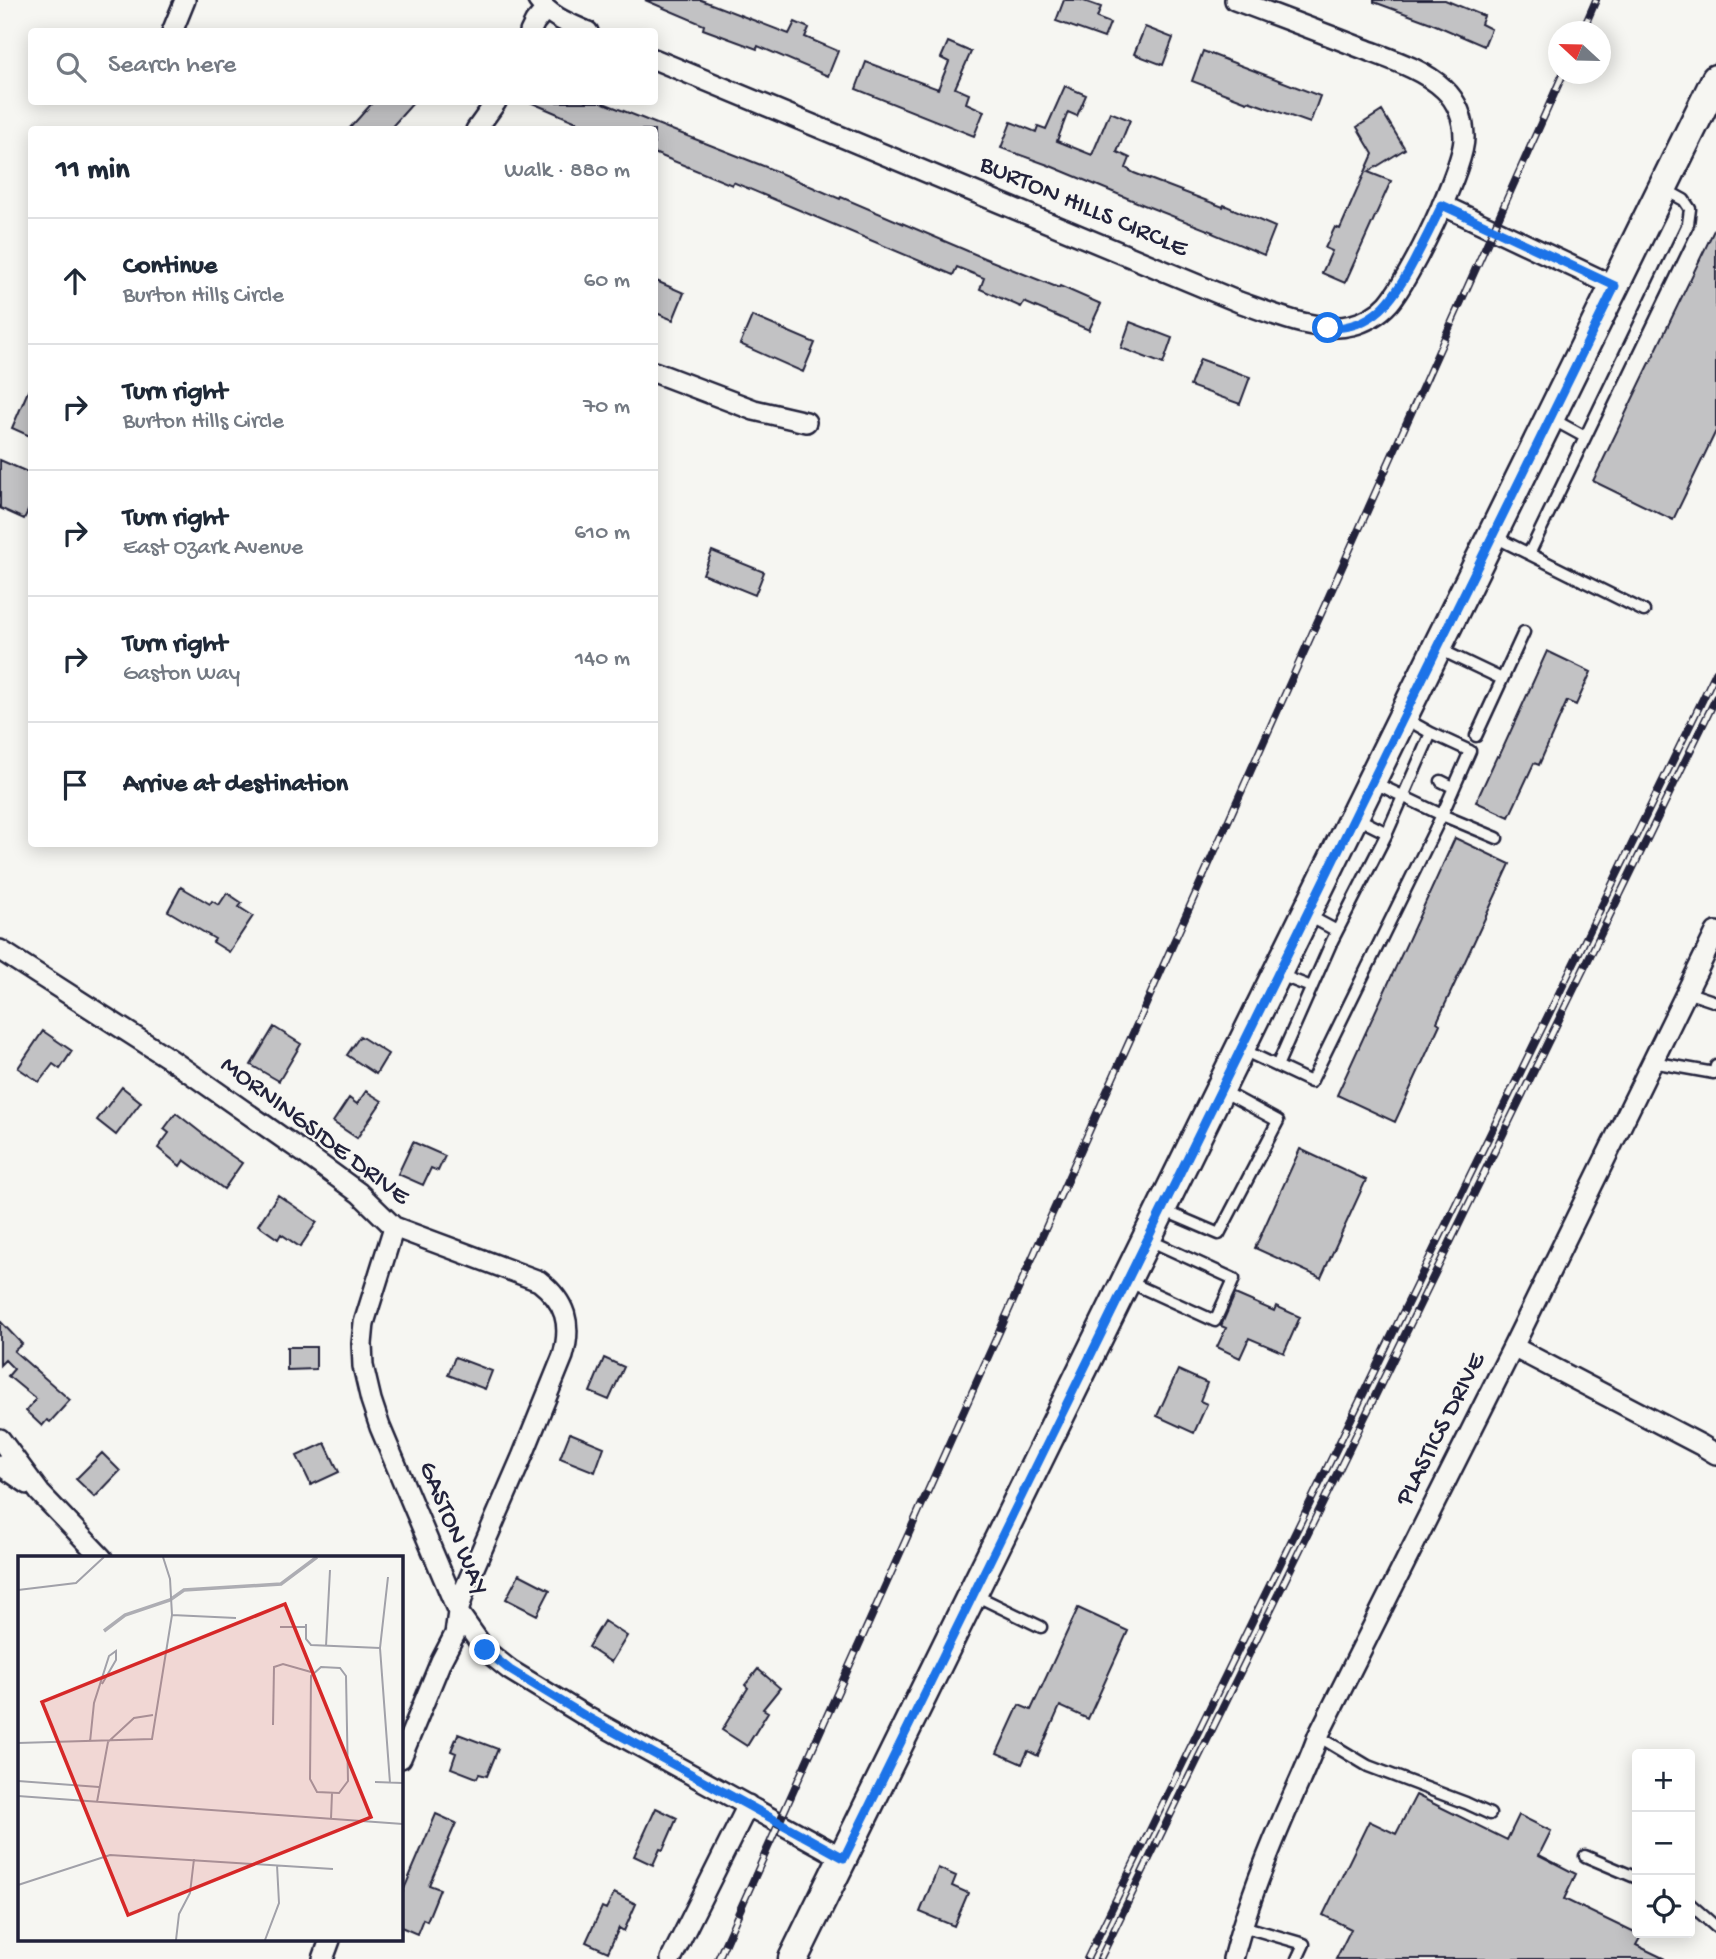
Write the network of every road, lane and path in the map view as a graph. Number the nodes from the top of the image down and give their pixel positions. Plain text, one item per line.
1 (185, 0) edge
2 (1235, 0) edge
3 (542, 5) edge
4 (174, 28) edge
5 (532, 28) edge
6 (579, 28) edge
7 (658, 61) edge
8 (1716, 79) edge
9 (494, 105) edge
10 (479, 126) edge
11 (1663, 188) junction
12 (1442, 205) junction
13 (1615, 286) junction
14 (658, 374) edge
15 (1550, 418) junction
16 (806, 422) dead end
17 (1585, 438) junction
18 (1492, 536) junction
19 (1528, 554) junction
20 (1644, 611) dead end
21 (1524, 632) dead end
22 (1437, 648) junction
23 (1502, 679) junction
24 (1402, 717) junction
25 (1431, 733) junction
26 (1476, 736) dead end
27 (1371, 781) junction
28 (1441, 781) dead end
29 (1453, 787) junction
30 (1404, 797) junction
31 (1442, 815) junction
32 (1354, 816) junction
33 (1387, 833) junction
34 (1497, 838) dead end
35 (1306, 914) junction
36 (1337, 931) junction
37 (1716, 932) edge
38 (0, 950) edge
39 (1276, 974) junction
40 (1311, 988) junction
41 (1686, 992) junction
42 (1716, 1002) edge
43 (1240, 1048) junction
44 (1652, 1062) junction
45 (1277, 1066) junction
46 (1715, 1071) edge
47 (1220, 1089) junction
48 (1161, 1209) junction
49 (394, 1227) junction
50 (1147, 1238) junction
51 (1126, 1280) junction
52 (1513, 1347) junction
53 (0, 1439) edge
54 (1716, 1454) edge
55 (0, 1465) edge
56 (40, 1493) junction
57 (100, 1556) edge
58 (972, 1594) junction
59 (457, 1612) junction
60 (1041, 1627) dead end
61 (1318, 1736) junction
62 (405, 1737) edge
63 (748, 1805) junction
64 (1490, 1814) dead end
65 (1585, 1856) dead end
66 (844, 1858) junction
67 (1632, 1876) edge
68 (1695, 1908) edge
69 (1242, 1926) junction
70 (1716, 1927) edge
71 (330, 1941) edge
72 (323, 1959) edge
73 (671, 1959) edge
74 (793, 1959) edge
75 (1233, 1959) edge
76 (1297, 1959) edge

1 - 4 street
2 - 12 street, BURTON HILLS CIRCLE
3 - 5 street
3 - 6 street
7 - 12 street, BURTON HILLS CIRCLE
8 - 11 main road
9 - 10 street
11 - 13 main road
11 - 17 lane
12 - 13 street
13 - 15 main road
14 - 16 street
15 - 17 lane
15 - 18 main road
17 - 19 lane
18 - 19 lane
18 - 22 main road
19 - 20 lane
21 - 23 lane
22 - 23 lane
22 - 24 main road
23 - 26 lane
24 - 25 lane
24 - 27 main road
25 - 29 lane
25 - 30 lane
27 - 30 lane
27 - 32 main road
28 - 29 lane
29 - 31 lane
30 - 31 lane
30 - 33 lane
31 - 34 lane
31 - 45 lane
32 - 33 lane
32 - 35 main road
33 - 36 lane
35 - 36 lane
35 - 39 main road
36 - 40 lane
37 - 41 street, PLASTICS DRIVE
38 - 49 street, MORNINGSIDE DRIVE
39 - 40 lane
39 - 43 main road
40 - 45 lane
41 - 42 lane
41 - 44 street, PLASTICS DRIVE
43 - 45 lane
43 - 47 main road
44 - 46 lane
44 - 52 street, PLASTICS DRIVE
47 - 48 main road
47 - 48 lane
48 - 50 main road
49 - 59 street, GASTON WAY
49 - 59 street, MORNINGSIDE DRIVE
50 - 51 main road
50 - 51 lane
51 - 58 main road
52 - 54 street
52 - 61 street, PLASTICS DRIVE
53 - 56 street
55 - 56 street
56 - 57 street
58 - 60 lane
58 - 66 main road
59 - 62 street, MORNINGSIDE DRIVE
59 - 63 street, GASTON WAY
61 - 64 lane
61 - 69 street, PLASTICS DRIVE
63 - 66 street, GASTON WAY
63 - 73 street
65 - 67 lane
66 - 74 main road
68 - 70 lane
69 - 75 street, PLASTICS DRIVE
69 - 76 lane
71 - 72 street

